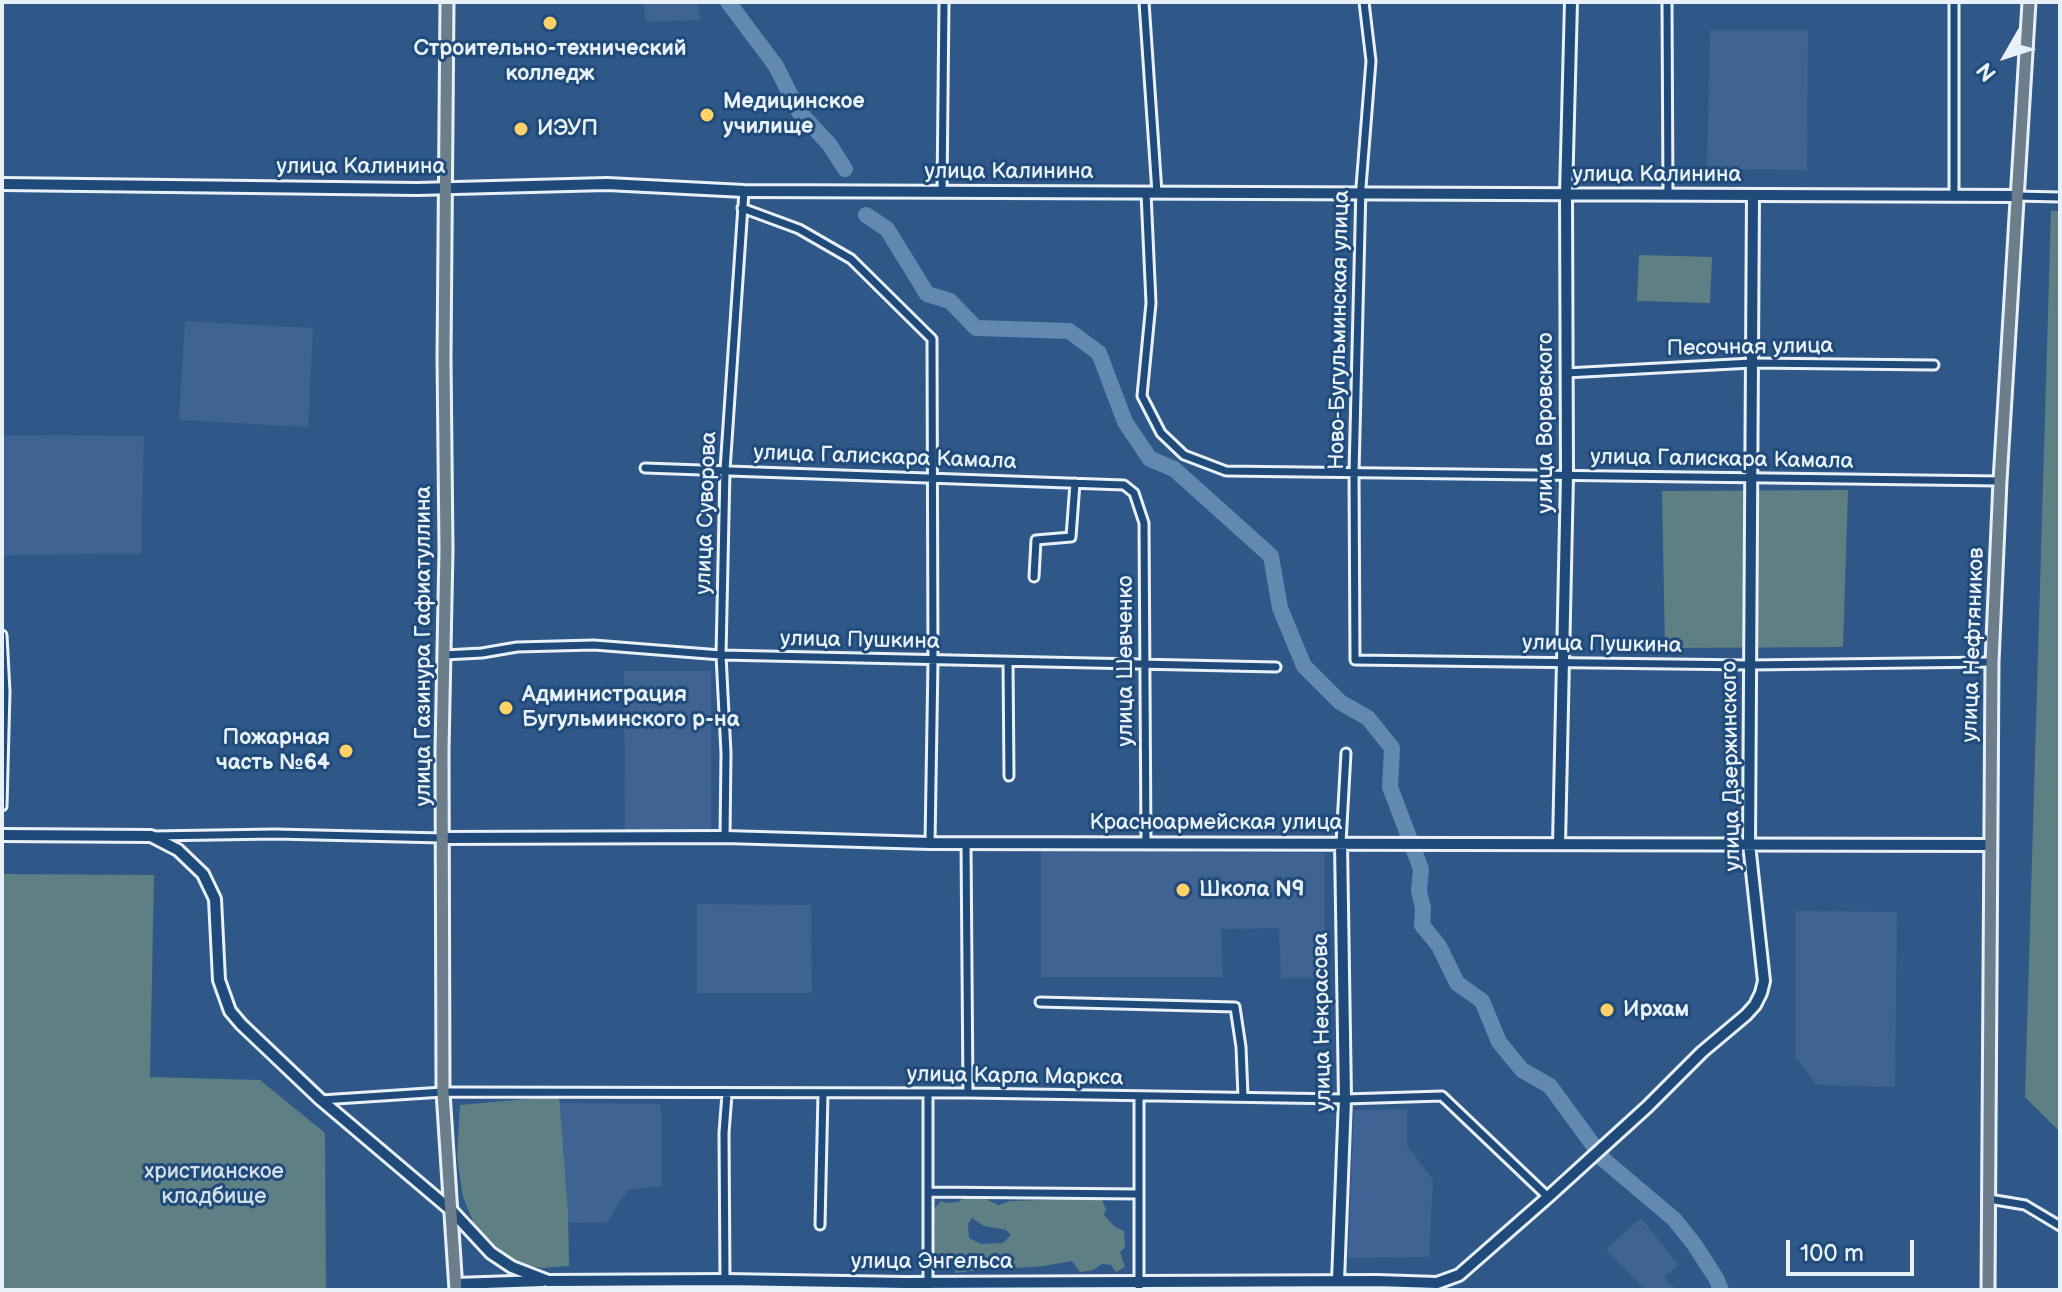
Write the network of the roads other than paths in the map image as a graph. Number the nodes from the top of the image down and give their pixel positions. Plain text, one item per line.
1 (447, 2) edge
2 (944, 2) edge
3 (1144, 2) edge
4 (1364, 2) edge
5 (1571, 2) edge
6 (1667, 2) edge
7 (1954, 2) edge
8 (2029, 2) edge
9 (2, 184) edge
10 (446, 188) junction
11 (744, 191) junction
12 (942, 192) junction
13 (1152, 193) junction
14 (1566, 194) junction
15 (1361, 195) junction
16 (1668, 195) junction
17 (1753, 195) junction
18 (1954, 195) junction
19 (2016, 196) junction
20 (2060, 197) edge
21 (742, 208) junction
22 (1752, 363) junction
23 (1934, 365) dead end
24 (1566, 373) junction
25 (645, 468) dead end
26 (725, 470) junction
27 (1354, 473) junction
28 (1567, 476) junction
29 (933, 478) junction
30 (1751, 479) junction
31 (2000, 481) junction
32 (1075, 483) junction
33 (1124, 485) joint
34 (1034, 577) dead end
35 (2, 635) edge
36 (444, 655) junction
37 (721, 655) junction
38 (1355, 660) joint
39 (933, 661) junction
40 (1008, 662) junction
41 (1992, 662) junction
42 (1564, 663) junction
43 (1144, 665) junction
44 (1750, 665) junction
45 (1276, 667) dead end
46 (1346, 753) dead end
47 (1009, 776) dead end
48 (2, 806) edge
49 (2, 825) edge
50 (2, 835) edge
51 (151, 836) junction
52 (725, 837) junction
53 (443, 838) junction
54 (930, 843) junction
55 (966, 843) junction
56 (1146, 843) junction
57 (1341, 843) junction
58 (1559, 844) junction
59 (1749, 844) junction
60 (1990, 845) junction
61 (1040, 1002) dead end
62 (443, 1092) junction
63 (968, 1093) junction
64 (727, 1094) junction
65 (823, 1094) junction
66 (928, 1094) junction
67 (1139, 1096) junction
68 (1243, 1096) junction
69 (1345, 1099) junction
70 (321, 1100) junction
71 (928, 1192) junction
72 (1138, 1194) junction
73 (1548, 1197) junction
74 (1989, 1199) junction
75 (452, 1211) junction
76 (820, 1225) dead end
77 (2060, 1226) edge
78 (725, 1280) junction
79 (1437, 1283) junction
80 (548, 1286) edge
81 (819, 1286) edge
82 (928, 1286) edge
83 (1338, 1286) edge
84 (456, 1287) edge
85 (1139, 1287) edge
86 (1449, 1290) edge
87 (1988, 1290) edge

1 - 10 main road, улица Газинура Гафиатуллина
2 - 12 street
3 - 13 street
4 - 15 street, Ново-Бугульминская улица
5 - 14 street, улица Воровского
6 - 16 street
7 - 18 street
8 - 19 main road, улица Нефтяников
9 - 10 street, улица Калинина
10 - 11 street, улица Калинина
10 - 36 main road, улица Газинура Гафиатуллина
11 - 12 street, улица Калинина
11 - 21 street, улица Суворова
12 - 13 street, улица Калинина
13 - 15 street, улица Калинина
13 - 27 street, улица Галискара Камала
14 - 15 street, улица Калинина
14 - 16 street, улица Калинина
14 - 24 street, улица Воровского
15 - 27 street, Ново-Бугульминская улица
16 - 17 street, улица Калинина
17 - 18 street, улица Калинина
17 - 22 street, улица Дзержинского
18 - 19 street, улица Калинина
19 - 20 street
19 - 31 main road, улица Нефтяников
21 - 26 street, улица Суворова
21 - 29 street
22 - 23 street, Песочная улица
22 - 24 street, Песочная улица
22 - 30 street, улица Дзержинского
24 - 28 street, улица Воровского
25 - 26 street, улица Галискара Камала
26 - 29 street, улица Галискара Камала
26 - 37 street, улица Суворова
27 - 28 street, улица Галискара Камала
27 - 38 street, Ново-Бугульминская улица
28 - 30 street, улица Галискара Камала
28 - 42 street, улица Воровского
29 - 32 street, улица Галискара Камала
29 - 39 street
30 - 31 street, улица Галискара Камала
30 - 44 street, улица Дзержинского
31 - 41 main road, улица Нефтяников
32 - 33 street, улица Галискара Камала
32 - 34 street
33 - 43 street, улица Шевченко
35 - 48 street
36 - 37 street, улица Пушкина
36 - 53 main road, улица Газинура Гафиатуллина
37 - 39 street, улица Пушкина
37 - 52 street, улица Суворова
38 - 42 street, улица Пушкина
39 - 40 street, улица Пушкина
39 - 54 street
40 - 43 street, улица Пушкина
40 - 47 street
41 - 44 street, улица Пушкина
41 - 60 main road, улица Нефтяников
42 - 44 street, улица Пушкина
42 - 58 street, улица Воровского
43 - 45 street, улица Пушкина
43 - 56 street, улица Шевченко
44 - 59 street, улица Дзержинского
46 - 57 street, улица Некрасова
49 - 50 street
50 - 51 street
51 - 53 street
51 - 70 street, улица Энгельса
52 - 53 street, Красноармейская улица
52 - 54 street, Красноармейская улица
53 - 62 main road, улица Газинура Гафиатуллина
54 - 55 street, Красноармейская улица
55 - 56 street, Красноармейская улица
55 - 63 street
56 - 57 street, Красноармейская улица
57 - 58 street, Красноармейская улица
57 - 69 street, улица Некрасова
58 - 59 street, Красноармейская улица
59 - 60 street, Красноармейская улица
59 - 73 street, улица Дзержинского
60 - 74 main road, улица Нефтяников
61 - 68 street
62 - 64 street, улица Карла Маркса
62 - 70 street, улица Карла Маркса
62 - 75 main road, улица Газинура Гафиатуллина
63 - 66 street, улица Карла Маркса
63 - 67 street, улица Карла Маркса
64 - 65 street, улица Карла Маркса
64 - 78 street
65 - 66 street, улица Карла Маркса
65 - 76 street
66 - 71 street
67 - 68 street, улица Карла Маркса
67 - 72 street
68 - 69 street, улица Карла Маркса
69 - 73 street, улица Карла Маркса
69 - 83 street, улица Некрасова
70 - 75 street, улица Энгельса
71 - 72 street
71 - 82 street
72 - 85 street
73 - 79 street, улица Дзержинского
74 - 77 street
74 - 87 main road, улица Нефтяников
75 - 80 street, улица Энгельса
75 - 84 main road, улица Газинура Гафиатуллина
78 - 80 street, улица Энгельса
78 - 81 street, улица Энгельса
79 - 83 street, улица Энгельса
79 - 86 street
80 - 84 street
81 - 82 street, улица Энгельса
82 - 85 street, улица Энгельса
83 - 85 street, улица Энгельса

